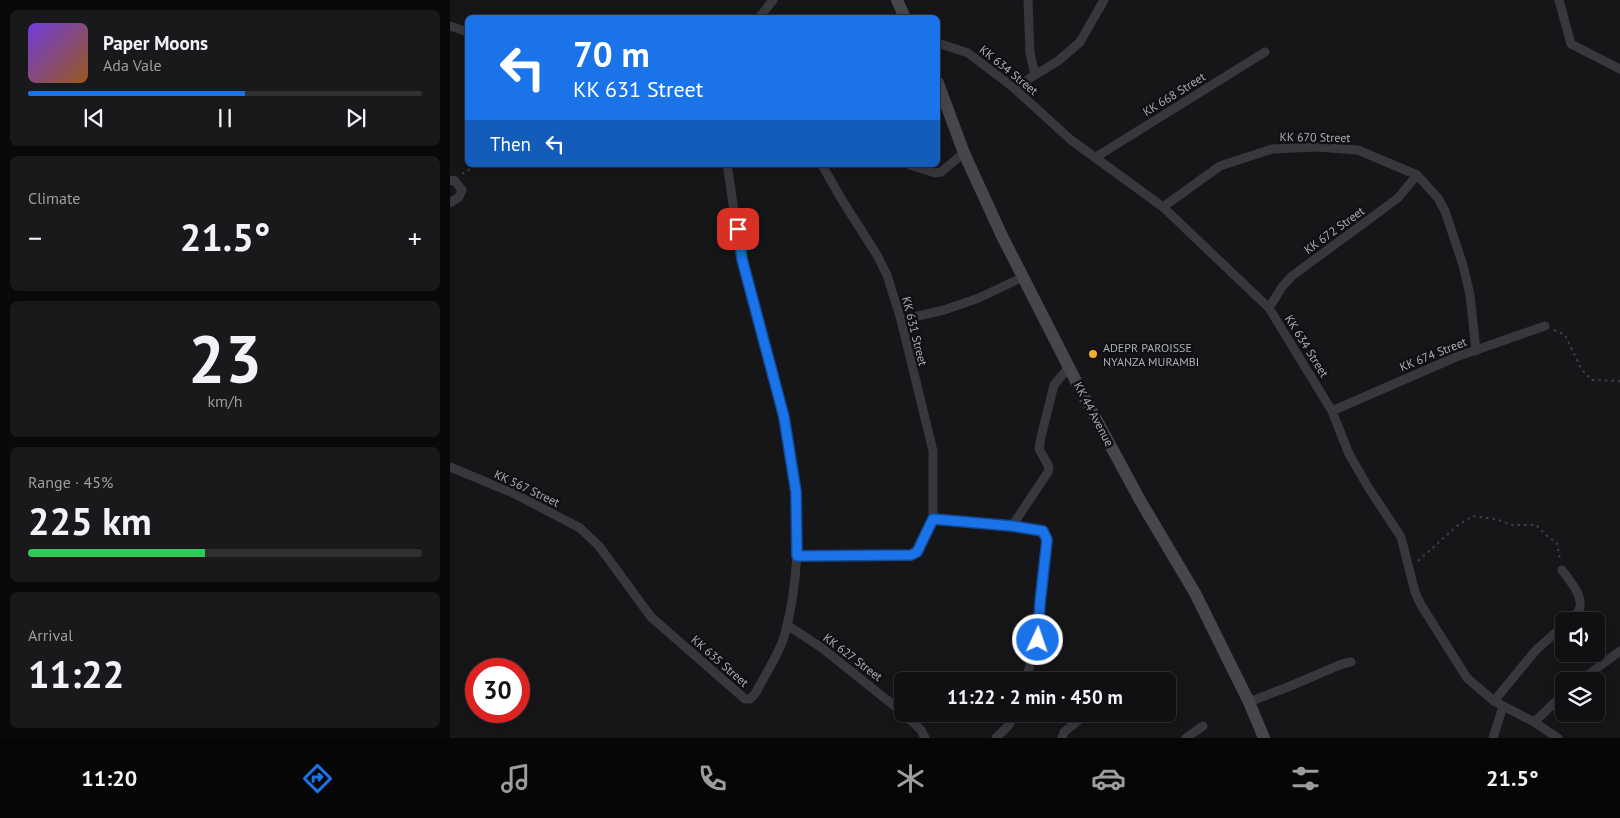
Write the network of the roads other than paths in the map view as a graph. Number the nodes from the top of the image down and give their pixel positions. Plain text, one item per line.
1 (773, 0) edge
2 (897, 0) edge
3 (1028, 0) edge
4 (1104, 0) edge
5 (1559, 0) edge
6 (761, 15) edge
7 (904, 15) edge
8 (450, 26) edge
9 (465, 31) edge
10 (940, 45) edge
11 (1265, 52) dead end
12 (1620, 69) edge
13 (1035, 75) junction
14 (940, 88) edge
15 (1014, 88) junction
16 (964, 153) junction
17 (1096, 157) junction
18 (727, 167) edge
19 (823, 167) edge
20 (916, 167) edge
21 (1417, 175) junction
22 (452, 181) edge
23 (450, 203) edge
24 (1163, 207) junction
25 (1023, 277) junction
26 (1269, 308) junction
27 (901, 320) junction
28 (1545, 326) road end
29 (1476, 351) junction
30 (1070, 368) junction
31 (1332, 411) junction
32 (450, 467) edge
33 (933, 519) junction
34 (1012, 526) junction
35 (590, 537) joint
36 (797, 556) junction
37 (1562, 570) road end
38 (1578, 612) edge
39 (787, 625) junction
40 (1555, 632) edge
41 (1620, 651) edge
42 (1351, 662) dead end
43 (1028, 672) edge
44 (1592, 672) edge
45 (1494, 700) junction
46 (1249, 702) junction
47 (1555, 702) edge
48 (894, 706) edge
49 (1503, 706) junction
50 (913, 722) edge
51 (1011, 722) edge
52 (1076, 722) edge
53 (1534, 722) junction
54 (1203, 726) dead end
55 (925, 738) edge
56 (996, 738) edge
57 (1062, 738) edge
58 (1186, 738) edge
59 (1264, 738) edge
60 (1493, 738) edge
61 (1558, 738) edge

1 - 6 street
2 - 7 main road
3 - 13 street
4 - 13 street
5 - 12 street
8 - 9 street
10 - 15 street, KK 634 Street
11 - 17 street, KK 668 Street
13 - 15 street
14 - 16 main road, KK 44 Avenue
15 - 17 street, KK 634 Street
16 - 20 street
16 - 25 main road, KK 44 Avenue
17 - 24 street, KK 634 Street
18 - 36 street, KK 635 Street
19 - 27 street, KK 631 Street
21 - 24 street, KK 670 Street
21 - 26 street, KK 672 Street
21 - 29 street
22 - 23 street
24 - 26 street, KK 634 Street
25 - 27 street
25 - 30 main road, KK 44 Avenue
26 - 31 street, KK 634 Street
27 - 33 street, KK 631 Street
28 - 29 street, KK 674 Street
29 - 31 street, KK 674 Street
30 - 34 street
30 - 46 main road, KK 44 Avenue
31 - 45 street, KK 634 Street
32 - 35 street, KK 567 Street
33 - 34 street
33 - 36 street, KK 631 Street
34 - 43 street
35 - 39 street, KK 635 Street
36 - 39 street, KK 635 Street
37 - 38 street
39 - 48 street, KK 627 Street
40 - 45 street
41 - 44 street
42 - 46 street
45 - 49 street, KK 634 Street
46 - 59 main road, KK 44 Avenue
47 - 53 street
49 - 53 street, KK 634 Street
49 - 60 street
50 - 55 street, KK 627 Street
51 - 56 street
52 - 57 street
53 - 61 street, KK 634 Street
54 - 58 street

